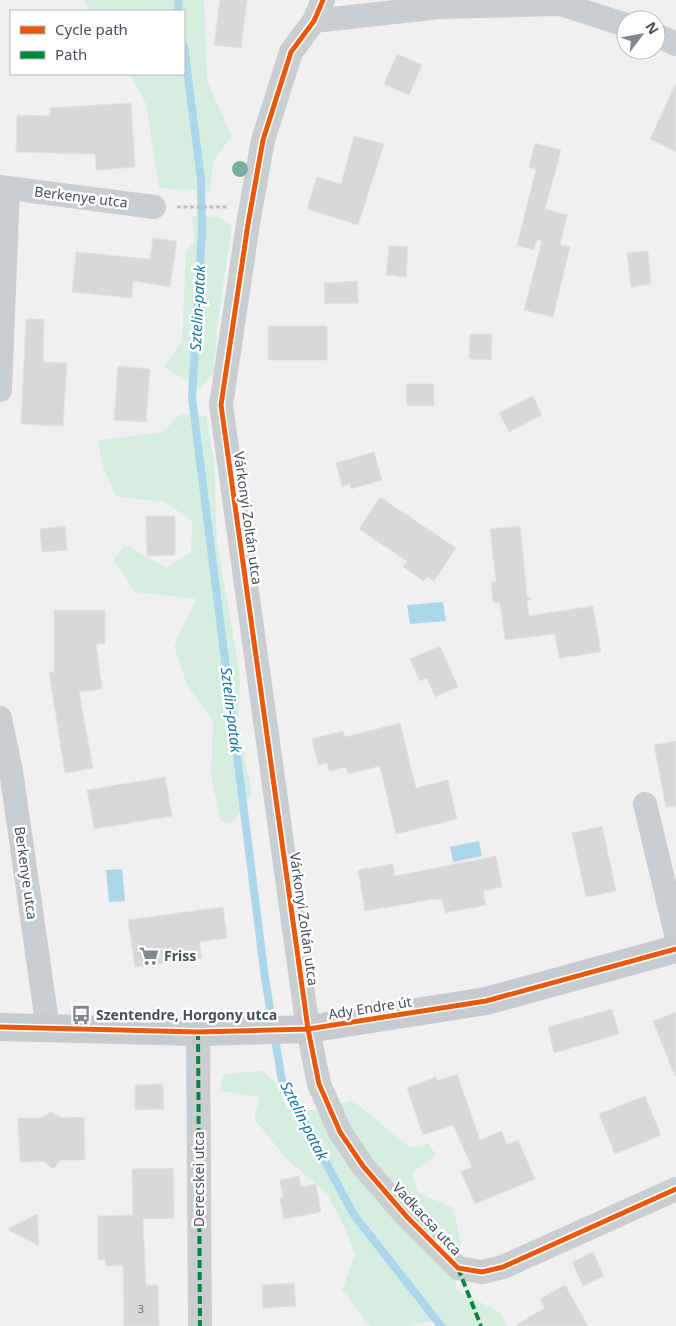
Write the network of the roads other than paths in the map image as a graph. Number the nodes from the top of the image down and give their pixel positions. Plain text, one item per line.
1 (323, 0) edge
2 (562, 2) edge
3 (314, 21) junction
4 (616, 21) edge
5 (4, 188) edge
6 (154, 207) dead end
7 (0, 390) edge
8 (0, 718) edge
9 (645, 804) dead end
10 (676, 934) edge
11 (676, 949) edge
12 (0, 1027) edge
13 (48, 1029) junction
14 (301, 1029) junction
15 (198, 1032) junction
16 (676, 1189) edge
17 (200, 1326) edge

1 - 3 street, Várkonyi Zoltán utca
2 - 3 street
2 - 4 street
3 - 14 street, Várkonyi Zoltán utca
5 - 6 street, Berkenye utca
5 - 7 street, Berkenye utca
8 - 13 street, Berkenye utca
9 - 10 street
11 - 14 main road, Ady Endre út
12 - 13 main road, Ady Endre út
13 - 15 main road, Ady Endre út
14 - 15 main road, Ady Endre út
14 - 16 street, Vadkacsa utca
15 - 17 street, Derecskei utca

